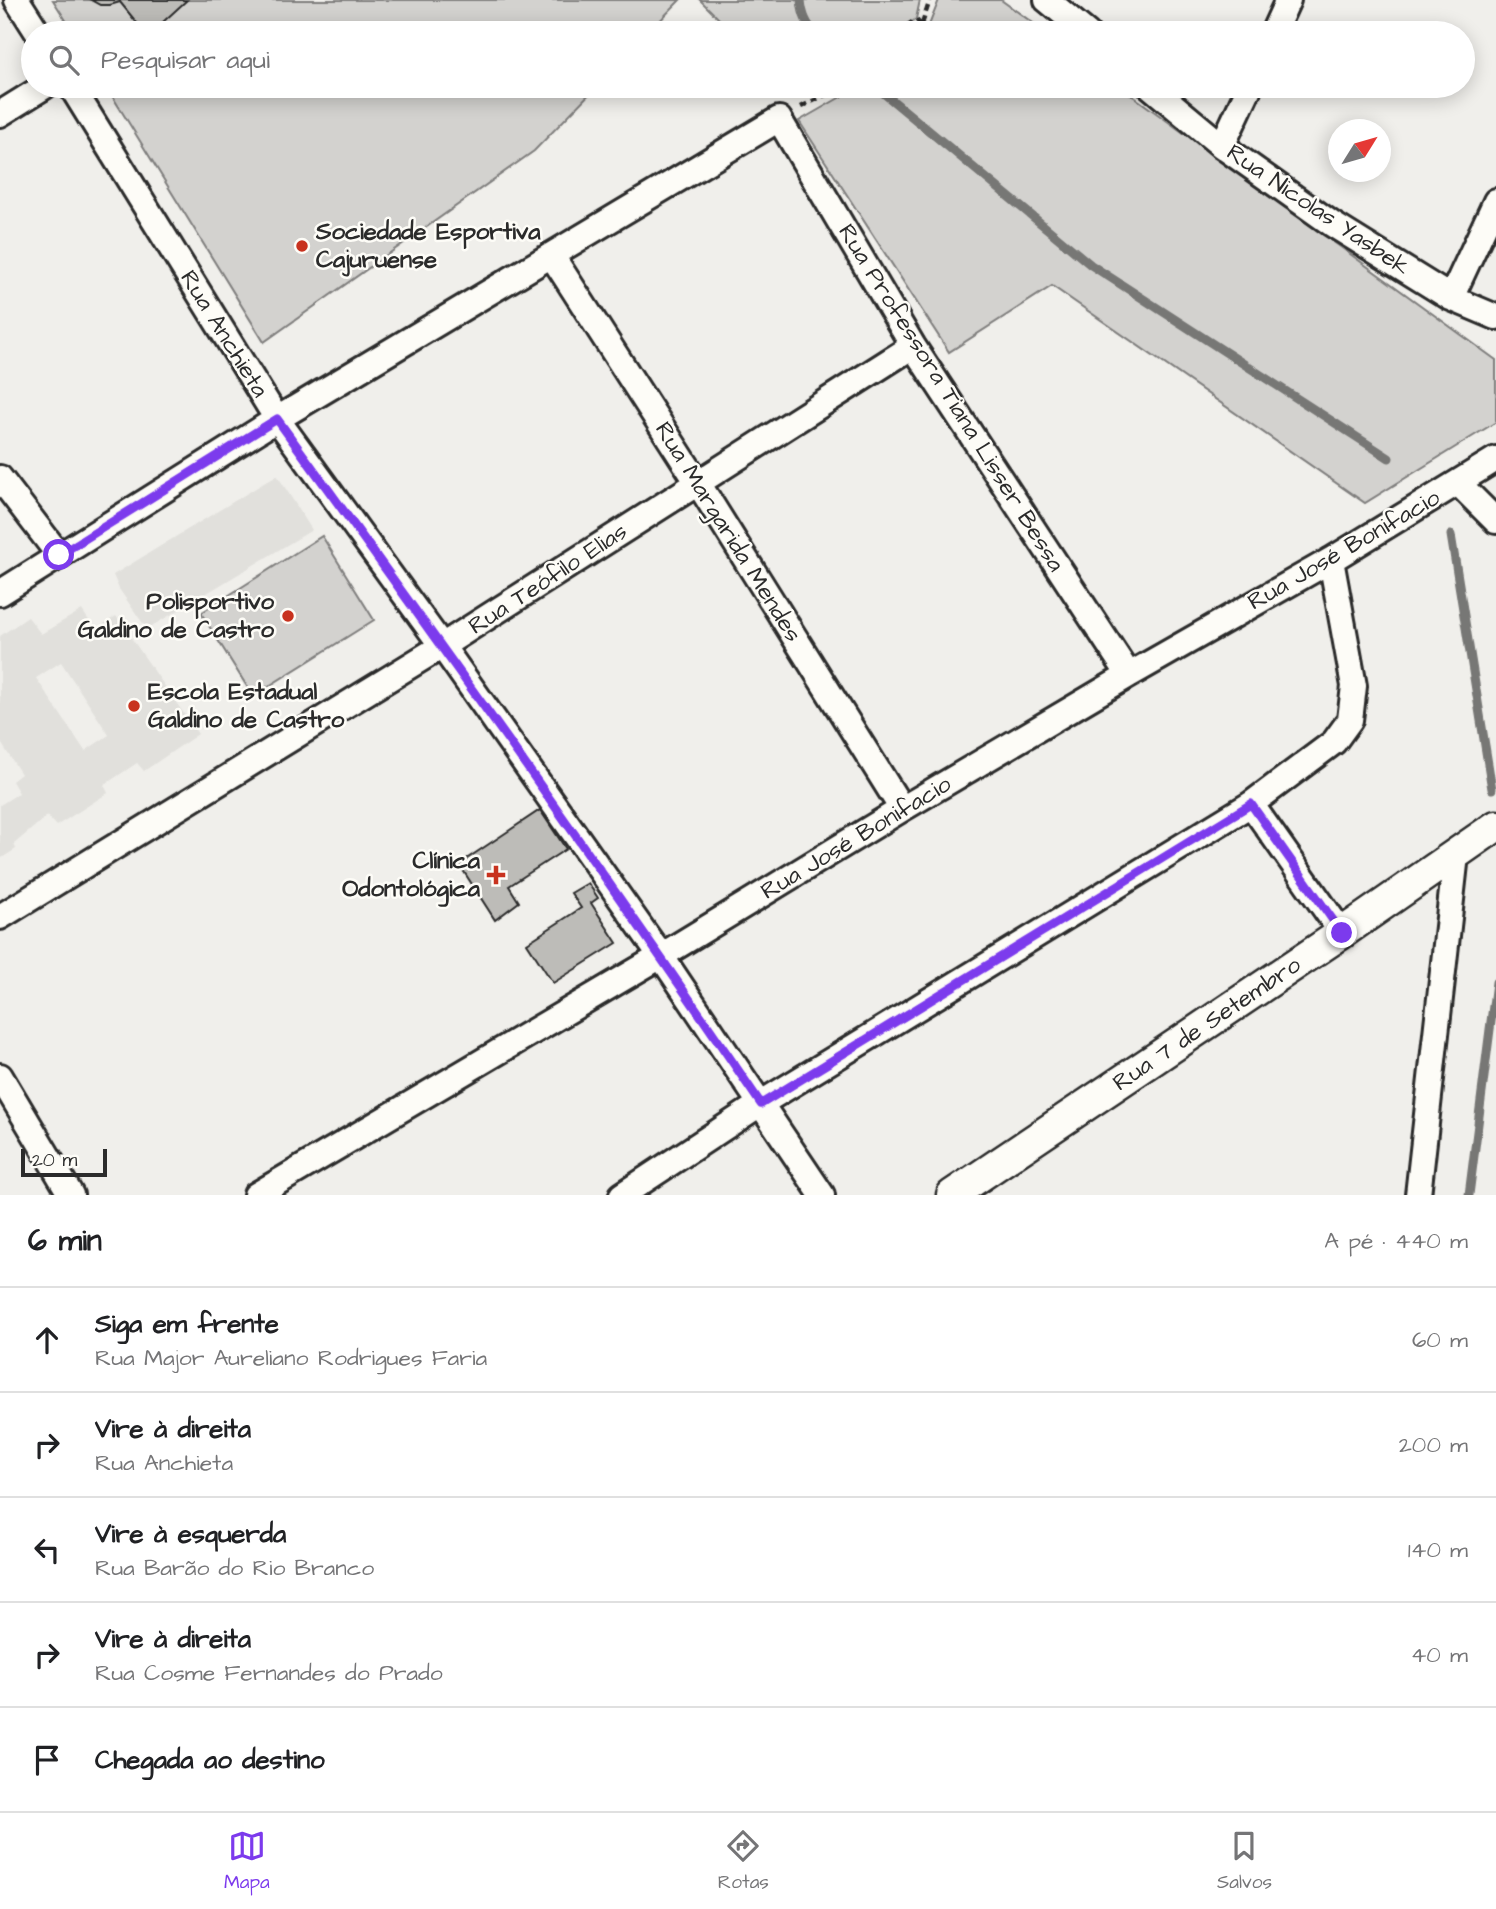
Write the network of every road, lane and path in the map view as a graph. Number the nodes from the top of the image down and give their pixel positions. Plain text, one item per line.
1 (17, 0) edge
2 (930, 0) edge
3 (1047, 0) edge
4 (1288, 0) edge
5 (30, 21) edge
6 (923, 21) edge
7 (1072, 21) edge
8 (1278, 21) edge
9 (26, 98) edge
10 (78, 98) edge
11 (818, 98) edge
12 (1164, 98) edge
13 (1244, 98) edge
14 (0, 114) edge
15 (779, 119) junction
16 (1222, 146) junction
17 (1496, 201) edge
18 (552, 256) junction
19 (1451, 298) junction
20 (1496, 317) edge
21 (913, 346) junction
22 (277, 419) junction
23 (1496, 459) edge
24 (0, 478) edge
25 (698, 483) junction
26 (1458, 483) junction
27 (1496, 521) edge
28 (59, 555) junction
29 (1331, 560) junction
30 (0, 593) edge
31 (442, 646) junction
32 (1129, 675) junction
33 (1251, 804) junction
34 (902, 809) junction
35 (1496, 826) edge
36 (1455, 855) junction
37 (0, 917) edge
38 (1342, 933) junction
39 (661, 956) junction
40 (0, 1076) edge
41 (761, 1104) junction
42 (72, 1195) edge
43 (256, 1195) edge
44 (622, 1195) edge
45 (822, 1195) edge
46 (951, 1195) edge
47 (1418, 1195) edge

1 - 5 street
2 - 6 path
3 - 7 street
4 - 8 street
9 - 14 street
10 - 22 street, Rua Anchieta
11 - 15 path
12 - 16 street, Rua Nicolas Yasbek
13 - 16 street
15 - 18 street
15 - 21 street, Rua Professora Tiana Lisser Bessa
16 - 19 street, Rua Nicolas Yasbek
17 - 19 street
18 - 22 street
18 - 25 street, Rua Margarida Mendes
19 - 20 street, Rua Nicolas Yasbek
21 - 25 street, Rua Teófilo Elias
21 - 32 street, Rua Professora Tiana Lisser Bessa
22 - 28 street
22 - 31 street, Rua Anchieta
23 - 26 street, Rua José Bonifacio
24 - 28 street
25 - 31 street, Rua Teófilo Elias
25 - 34 street, Rua Margarida Mendes
26 - 27 street
26 - 29 street, Rua José Bonifacio
28 - 30 street
29 - 32 street, Rua José Bonifacio
29 - 33 street
31 - 37 street, Rua Teófilo Elias
31 - 39 street, Rua Anchieta
32 - 34 street, Rua José Bonifacio
33 - 38 street
33 - 41 street
34 - 39 street, Rua José Bonifacio
35 - 36 street, Rua 7 de Setembro
36 - 38 street, Rua 7 de Setembro
36 - 47 street
38 - 46 street, Rua 7 de Setembro
39 - 41 street, Rua Anchieta
39 - 43 street, Rua José Bonifacio
40 - 42 street
41 - 44 street
41 - 45 street, Rua Anchieta

